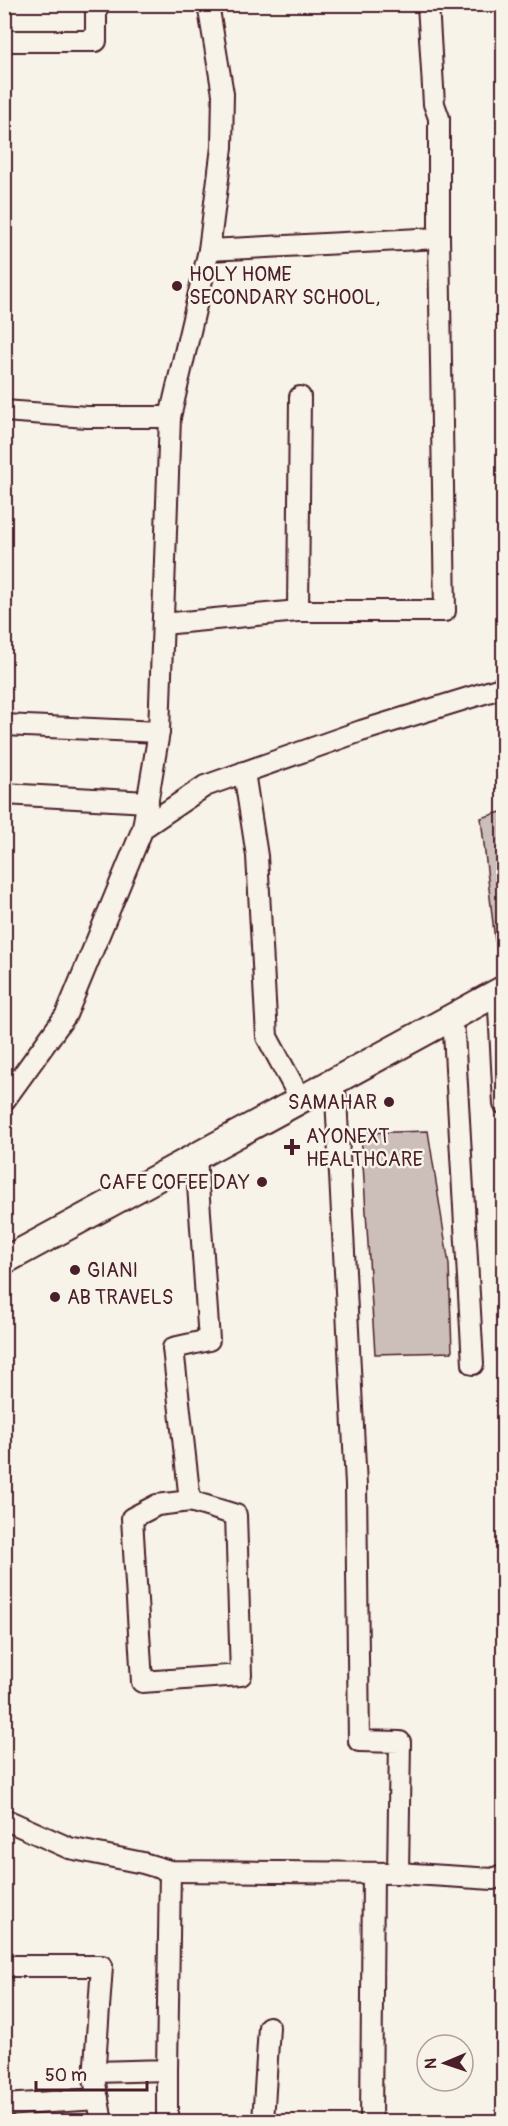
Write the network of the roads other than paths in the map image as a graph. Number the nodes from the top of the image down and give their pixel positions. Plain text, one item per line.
1 (96, 4) edge
2 (208, 4) edge
3 (428, 4) edge
4 (4, 41) edge
5 (439, 238) junction
6 (209, 250) junction
7 (300, 396) dead end
8 (4, 411) edge
9 (170, 417) junction
10 (298, 611) junction
11 (163, 624) junction
12 (504, 687) edge
13 (4, 725) edge
14 (159, 732) junction
15 (244, 772) junction
16 (4, 794) edge
17 (148, 802) junction
18 (143, 828) junction
19 (502, 1001) edge
20 (454, 1033) junction
21 (294, 1087) dead end
22 (336, 1097) junction
23 (4, 1101) edge
24 (504, 1104) edge
25 (197, 1165) junction
26 (4, 1261) edge
27 (4, 1277) edge
28 (473, 1364) dead end
29 (190, 1501) junction
30 (4, 1819) edge
31 (170, 1871) junction
32 (373, 1873) junction
33 (398, 1873) junction
34 (504, 1874) edge
35 (4, 1966) edge
36 (268, 2027) dead end
37 (167, 2070) junction
38 (94, 2072) junction
39 (98, 2099) junction
40 (4, 2105) edge
41 (102, 2121) edge
42 (167, 2121) edge
43 (263, 2121) edge
44 (371, 2121) edge

1 - 4 street
2 - 6 street
3 - 5 street
5 - 6 street
5 - 10 street
6 - 9 street
7 - 10 street
8 - 9 street
9 - 11 street
10 - 11 street
11 - 14 street
12 - 15 street
13 - 14 street
14 - 17 street
15 - 18 street
15 - 21 street
16 - 17 street
17 - 18 street
18 - 23 street
19 - 20 main road
19 - 24 street
19 - 25 main road
20 - 22 main road
20 - 28 street
22 - 25 main road
22 - 33 street
25 - 26 main road
25 - 27 main road
25 - 29 street
29 - 29 street
30 - 31 street
31 - 32 street
31 - 37 street
32 - 33 street
32 - 44 street
33 - 34 street
35 - 38 street
36 - 43 street
37 - 38 street
37 - 42 street
38 - 39 street
39 - 40 street
39 - 41 street

